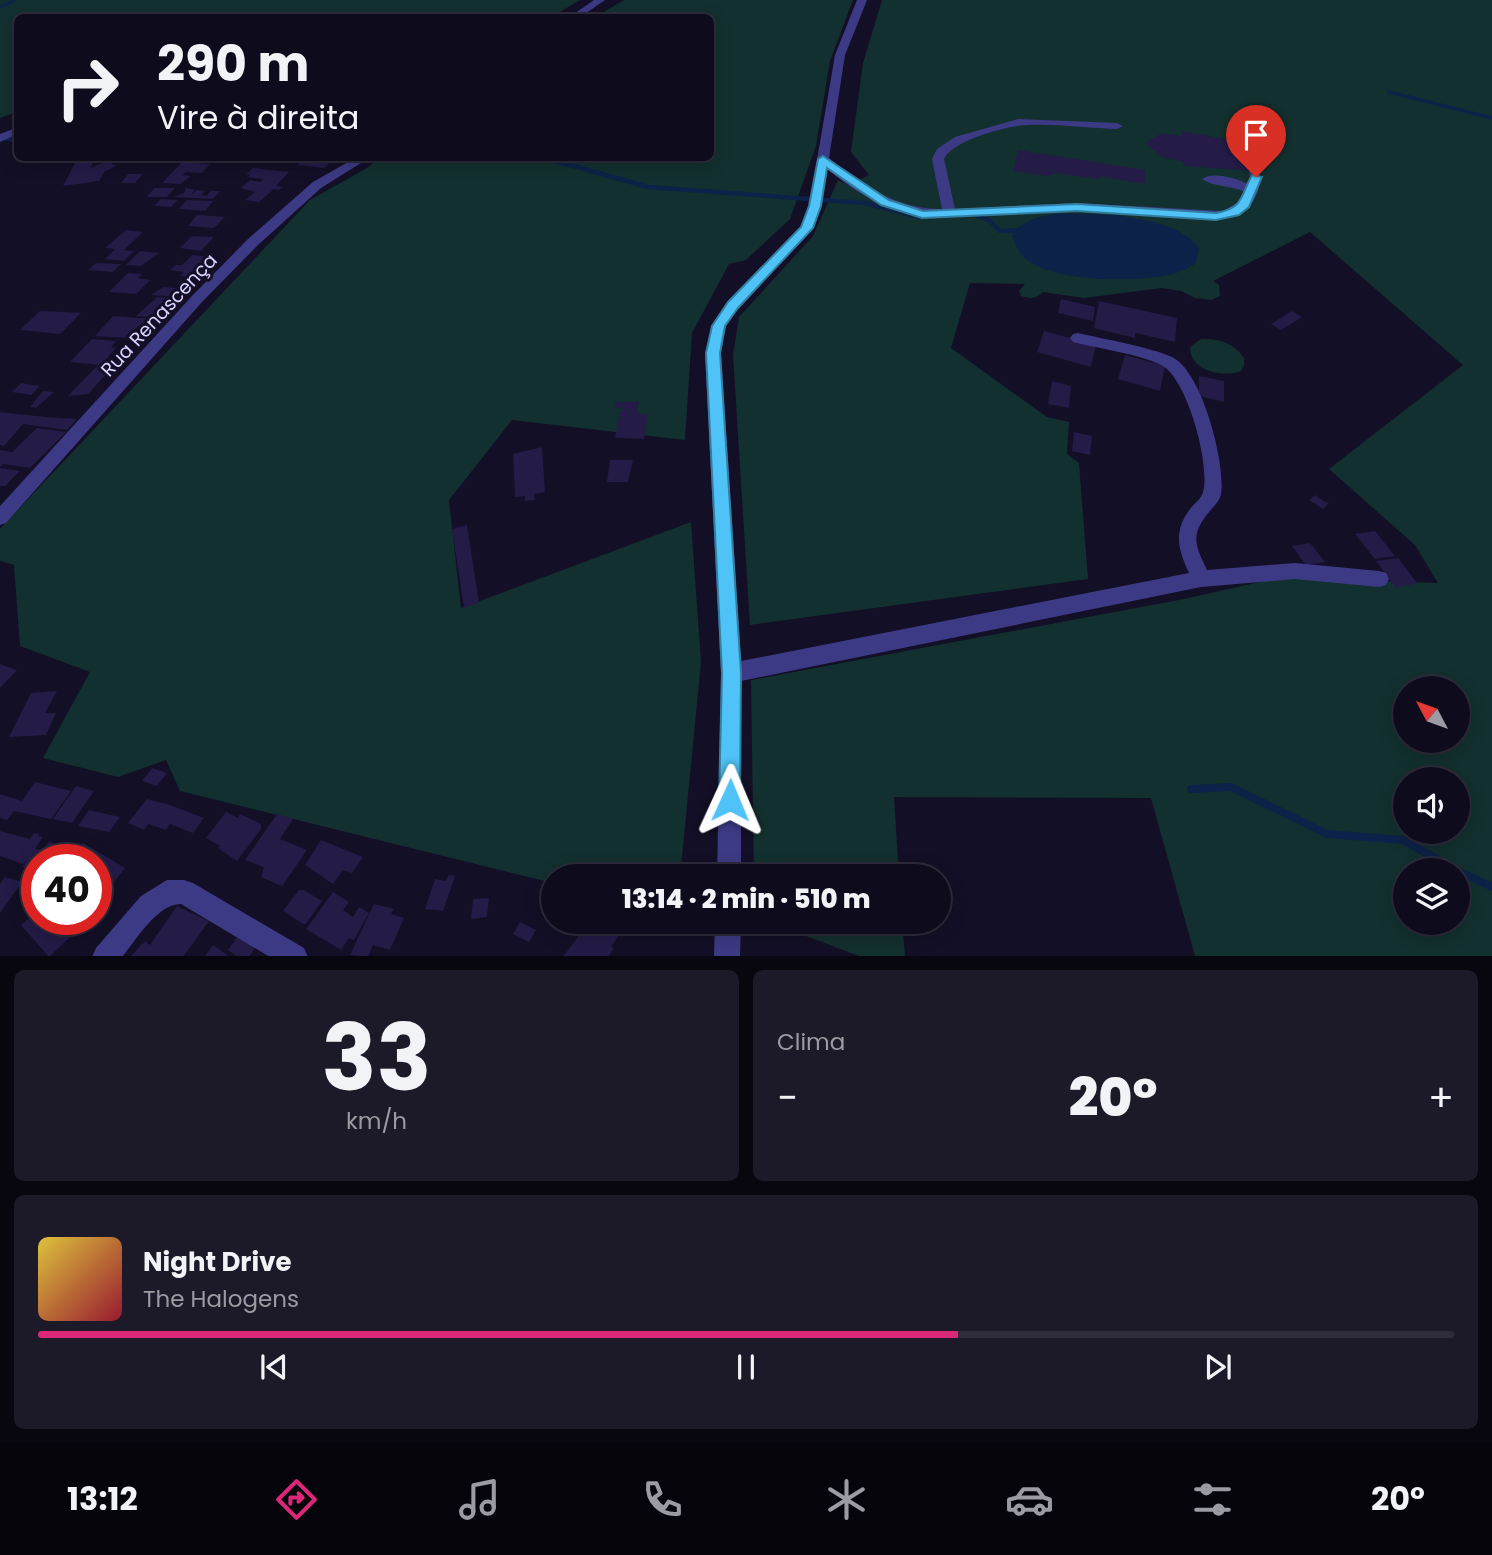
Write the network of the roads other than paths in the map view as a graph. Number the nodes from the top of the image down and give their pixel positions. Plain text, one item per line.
1 (600, 0) edge
2 (862, 0) edge
3 (578, 14) edge
4 (1117, 126) dead end
5 (1251, 143) dead end
6 (823, 159) junction
7 (358, 161) edge
8 (1208, 179) dead end
9 (1252, 191) junction
10 (949, 213) junction
11 (1079, 338) dead end
12 (0, 518) edge
13 (1201, 579) junction
14 (1379, 579) dead end
15 (732, 673) junction
16 (729, 864) edge
17 (105, 956) edge
18 (293, 956) edge

1 - 3 street
2 - 6 street
4 - 10 street
5 - 9 street
6 - 10 street
6 - 15 street
7 - 12 street, Rua Renascença
8 - 9 street
9 - 10 street
11 - 13 street
13 - 14 street
13 - 15 street
15 - 16 street
17 - 18 street

